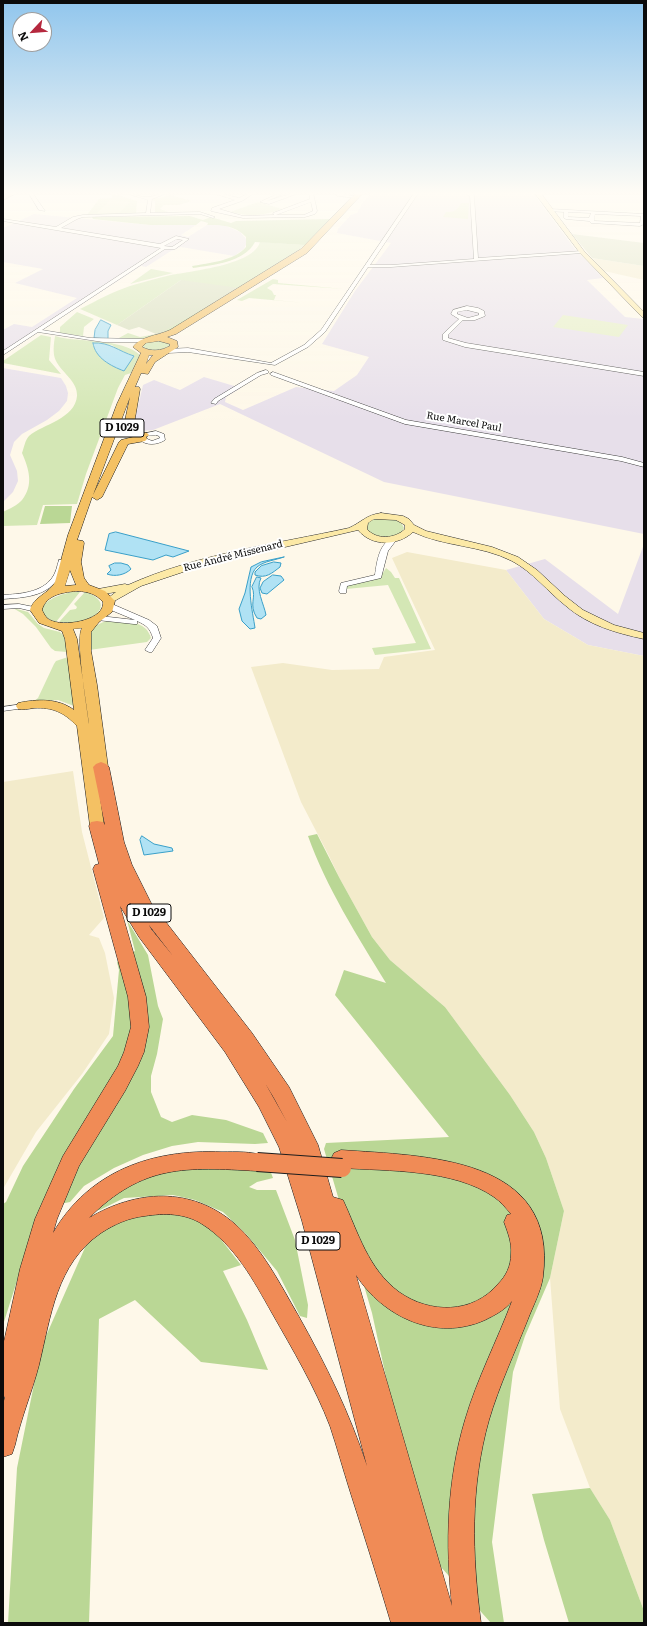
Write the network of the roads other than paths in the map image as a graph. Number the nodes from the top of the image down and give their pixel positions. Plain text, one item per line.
1 (132, 268) edge
2 (278, 268) edge
3 (284, 268) edge
4 (367, 268) edge
5 (597, 268) edge
6 (644, 316) edge
7 (462, 319) junction
8 (39, 331) junction
9 (159, 338) junction
10 (142, 347) junction
11 (170, 347) junction
12 (188, 350) junction
13 (3, 353) edge
14 (270, 368) junction
15 (644, 374) edge
16 (136, 389) junction
17 (214, 403) dead end
18 (644, 466) edge
19 (97, 497) junction
20 (362, 525) junction
21 (410, 527) junction
22 (328, 536) junction
23 (371, 536) junction
24 (399, 538) junction
25 (440, 538) junction
26 (68, 552) junction
27 (382, 552) junction
28 (140, 584) junction
29 (86, 588) junction
30 (56, 591) junction
31 (343, 591) dead end
32 (98, 592) junction
33 (3, 597) edge
34 (45, 597) junction
35 (109, 604) junction
36 (3, 607) edge
37 (36, 610) junction
38 (96, 620) junction
39 (63, 626) junction
40 (644, 636) edge
41 (154, 641) junction
42 (149, 650) dead end
43 (80, 656) junction
44 (22, 706) joint
45 (3, 709) edge
46 (83, 725) junction
47 (101, 767) joint
48 (97, 826) junction
49 (308, 1145) junction
50 (258, 1158) junction
51 (342, 1164) junction
52 (4, 1391) edge
53 (5, 1437) edge
54 (405, 1623) edge
55 (422, 1623) edge
56 (443, 1623) edge
57 (467, 1623) edge

1 - 8 street
2 - 9 main road
3 - 11 main road, D 1029
4 - 14 street
5 - 6 street
7 - 7 street
7 - 15 street
8 - 10 street
8 - 13 street
9 - 10 main road
9 - 11 main road
10 - 11 main road
10 - 26 main road, D 1029
11 - 12 street
11 - 12 street
11 - 16 main road, D 1029
12 - 14 street, Rue Marcel Paul
14 - 17 street
14 - 18 street, Rue Marcel Paul
16 - 19 main road, D 1029
16 - 19 main road
19 - 29 main road, D 1029
20 - 21 street, Rue André Missenard
20 - 22 street, Rue André Missenard
20 - 23 street
21 - 24 street
21 - 25 street, Rue André Missenard
22 - 23 street, Rue André Missenard
22 - 28 street, Rue André Missenard
23 - 24 street, Rue André Missenard
23 - 27 street
24 - 25 street, Rue André Missenard
24 - 27 street
25 - 40 street
26 - 30 main road, D 1029
26 - 33 street
27 - 31 street
28 - 32 street, Rue André Missenard
28 - 35 street, Rue André Missenard
29 - 30 main road
29 - 32 main road
30 - 34 main road
32 - 35 main road
33 - 34 street
34 - 37 main road
35 - 38 main road
35 - 41 street
36 - 37 street
37 - 39 main road
38 - 39 main road
38 - 41 street
38 - 43 main road, D 1029
39 - 43 main road, D 1029
41 - 42 street
43 - 46 main road, D 1029
43 - 47 main road, D 1029
44 - 45 street
44 - 46 main road
46 - 48 main road
47 - 49 highway, D 1029
48 - 52 highway
48 - 55 highway, D 1029
49 - 51 highway
49 - 56 highway, D 1029
50 - 51 highway, bridge
50 - 52 highway
50 - 53 highway
51 - 57 highway
53 - 54 highway

